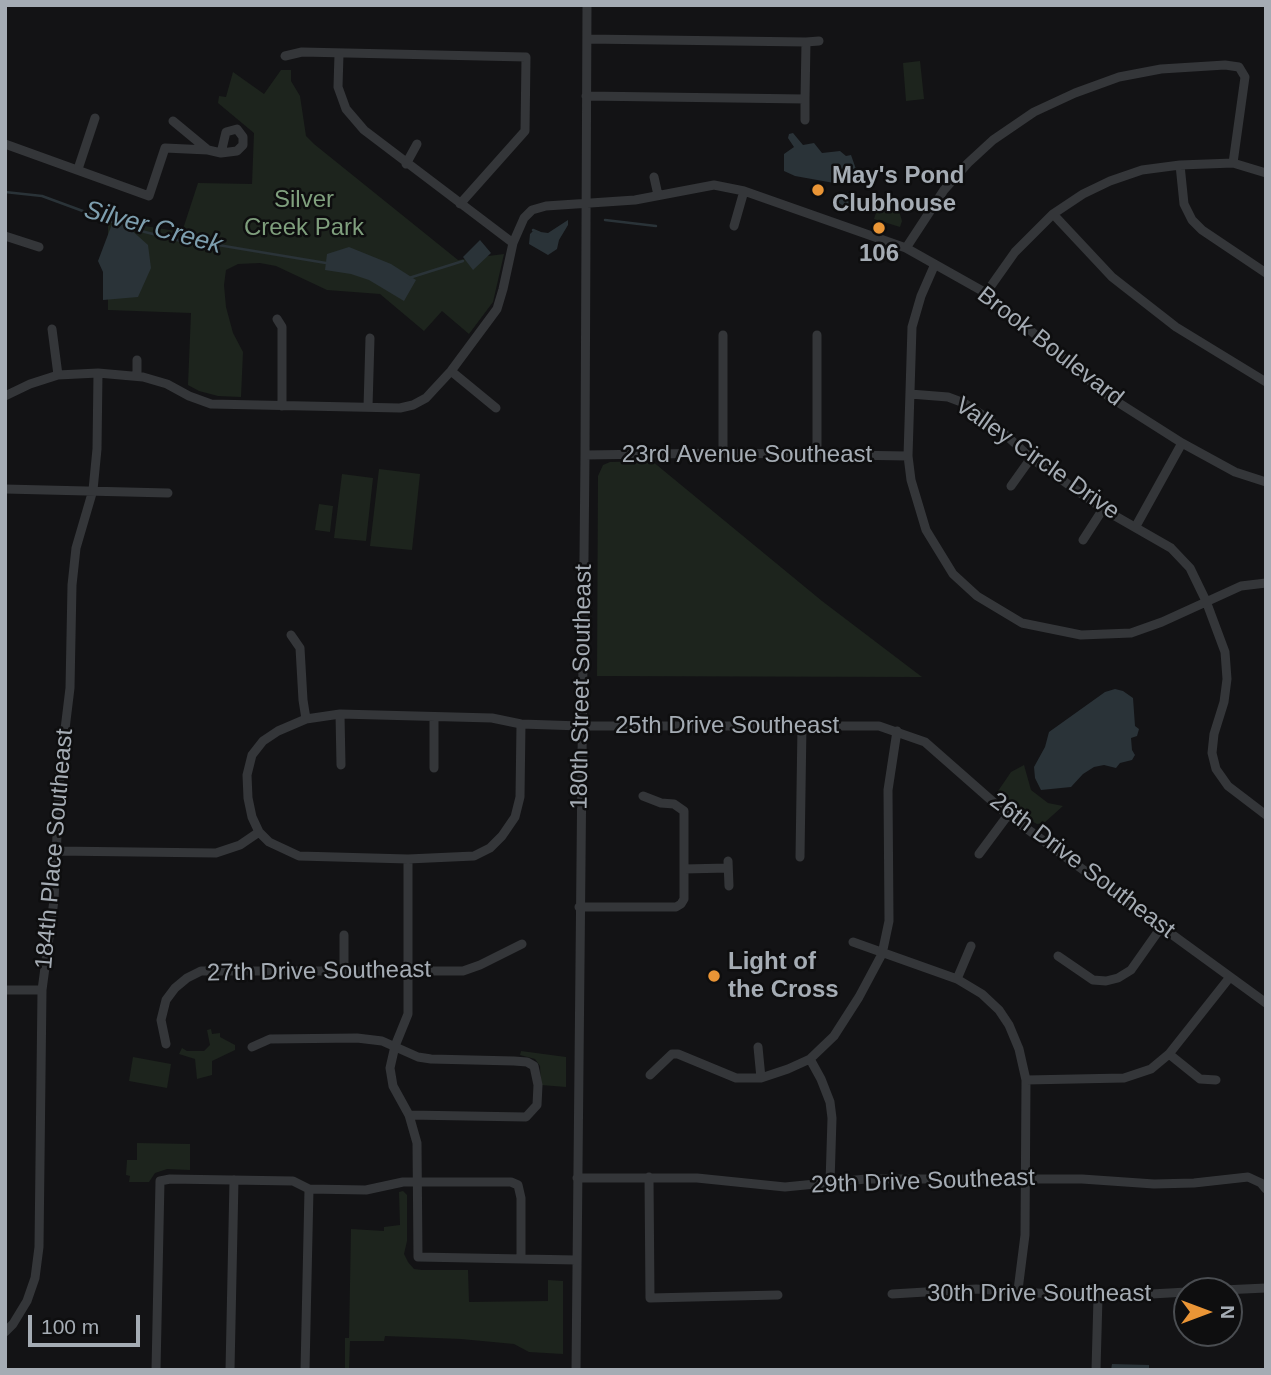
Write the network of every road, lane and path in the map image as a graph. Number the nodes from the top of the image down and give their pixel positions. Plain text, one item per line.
1 (587, 5) edge
2 (587, 39) junction
3 (819, 41) dead end
4 (806, 42) junction
5 (339, 54) junction
6 (285, 56) dead end
7 (586, 96) junction
8 (806, 99) junction
9 (95, 118) dead end
10 (805, 120) dead end
11 (173, 121) dead end
12 (5, 144) edge
13 (417, 144) dead end
14 (208, 150) junction
15 (221, 153) dead end
16 (1233, 163) junction
17 (406, 164) junction
18 (1180, 165) junction
19 (78, 169) junction
20 (1266, 173) edge
21 (654, 177) dead end
22 (744, 191) junction
23 (658, 195) junction
24 (460, 204) junction
25 (585, 204) junction
26 (1054, 214) junction
27 (734, 226) dead end
28 (5, 236) edge
29 (513, 243) junction
30 (39, 247) dead end
31 (906, 248) junction
32 (935, 264) junction
33 (1266, 273) edge
34 (986, 293) junction
35 (277, 320) dead end
36 (52, 328) dead end
37 (723, 335) dead end
38 (817, 335) dead end
39 (370, 338) dead end
40 (137, 360) dead end
41 (451, 371) junction
42 (98, 373) junction
43 (58, 375) junction
44 (137, 376) junction
45 (1266, 382) edge
46 (911, 394) junction
47 (5, 396) edge
48 (282, 406) junction
49 (368, 407) junction
50 (496, 408) dead end
51 (1182, 443) junction
52 (723, 453) junction
53 (817, 454) junction
54 (585, 456) junction
55 (908, 456) junction
56 (1031, 458) junction
57 (1266, 482) edge
58 (1011, 486) dead end
59 (5, 489) edge
60 (93, 490) junction
61 (168, 493) dead end
62 (1103, 509) junction
63 (1136, 526) junction
64 (1083, 541) dead end
65 (1266, 583) edge
66 (1206, 601) junction
67 (291, 635) dead end
68 (340, 715) junction
69 (434, 717) junction
70 (306, 719) junction
71 (521, 724) junction
72 (802, 725) junction
73 (581, 726) junction
74 (897, 731) junction
75 (341, 765) dead end
76 (433, 768) dead end
77 (643, 796) dead end
78 (1265, 814) edge
79 (1008, 815) junction
80 (259, 832) junction
81 (56, 851) junction
82 (979, 854) dead end
83 (800, 857) dead end
84 (408, 859) junction
85 (684, 869) junction
86 (729, 886) dead end
87 (579, 907) junction
88 (1162, 926) junction
89 (344, 935) dead end
90 (853, 943) dead end
91 (522, 944) dead end
92 (971, 946) dead end
93 (882, 954) junction
94 (1058, 957) dead end
95 (344, 970) junction
96 (408, 971) junction
97 (1230, 977) junction
98 (957, 979) junction
99 (5, 990) edge
100 (41, 990) junction
101 (1266, 1003) edge
102 (166, 1044) dead end
103 (395, 1046) junction
104 (252, 1047) dead end
105 (758, 1047) dead end
106 (1169, 1054) junction
107 (810, 1059) junction
108 (650, 1075) dead end
109 (761, 1078) junction
110 (1027, 1080) junction
111 (1216, 1080) dead end
112 (409, 1115) junction
113 (649, 1177) junction
114 (577, 1178) junction
115 (1025, 1179) junction
116 (234, 1180) junction
117 (417, 1181) junction
118 (830, 1183) junction
119 (309, 1189) junction
120 (1266, 1189) edge
121 (521, 1259) junction
122 (576, 1260) junction
123 (1266, 1288) edge
124 (1243, 1289) edge
125 (1018, 1290) junction
126 (1173, 1293) edge
127 (891, 1294) dead end
128 (778, 1295) dead end
129 (1098, 1297) junction
130 (5, 1332) edge
131 (156, 1370) edge
132 (230, 1370) edge
133 (305, 1370) edge
134 (576, 1370) edge
135 (1096, 1370) edge

1 - 2 street, 180th Street Southeast
2 - 4 street
2 - 7 street, 180th Street Southeast
3 - 4 street
4 - 8 street
5 - 6 street
5 - 17 street
5 - 24 street
7 - 8 street
7 - 25 street, 180th Street Southeast
8 - 10 street
9 - 19 street
11 - 14 street
12 - 19 street
13 - 17 street
14 - 15 street
14 - 19 street
16 - 18 street
16 - 20 street
16 - 31 street
17 - 24 street
18 - 26 street
18 - 33 street
21 - 23 street
22 - 23 street, Brook Boulevard
22 - 27 street
22 - 31 street, Brook Boulevard
23 - 25 street, Brook Boulevard
24 - 29 street
25 - 29 street, Brook Boulevard
25 - 54 street, 180th Street Southeast
26 - 34 street
26 - 45 street
28 - 30 street
29 - 41 street
31 - 32 street, Brook Boulevard
32 - 34 street, Brook Boulevard
32 - 46 street
34 - 51 street, Brook Boulevard
35 - 48 street
36 - 43 street
37 - 52 street
38 - 53 street
39 - 49 street
40 - 44 street
41 - 49 street
41 - 50 street
42 - 43 street
42 - 44 street
42 - 60 street, 184th Place Southeast
43 - 47 street
44 - 48 street
46 - 55 street
46 - 56 street, Valley Circle Drive
48 - 49 street
51 - 57 street, Brook Boulevard
51 - 63 street
52 - 53 street, 23rd Avenue Southeast
52 - 54 street, 23rd Avenue Southeast
53 - 55 street, 23rd Avenue Southeast
54 - 73 street, 180th Street Southeast
55 - 66 street
56 - 58 street
56 - 62 street, Valley Circle Drive
59 - 60 street
60 - 61 street
60 - 81 street, 184th Place Southeast
62 - 63 street, Valley Circle Drive
62 - 64 street
63 - 66 street, Valley Circle Drive
65 - 66 street
66 - 78 street, Valley Circle Drive
67 - 70 street
68 - 69 street, 25th Drive Southeast
68 - 70 street, 25th Drive Southeast
68 - 75 street
69 - 71 street, 25th Drive Southeast
69 - 76 street
70 - 80 street, 25th Drive Southeast
71 - 73 street, 25th Drive Southeast
71 - 84 street
72 - 73 street, 25th Drive Southeast
72 - 74 street, 25th Drive Southeast
72 - 83 street
73 - 87 street, 180th Street Southeast
74 - 79 street, 26th Drive Southeast
74 - 93 street
77 - 85 street
79 - 82 street
79 - 88 street, 26th Drive Southeast
80 - 81 street
80 - 84 street
81 - 100 street, 184th Place Southeast
84 - 96 street
85 - 86 street
85 - 87 street
87 - 114 street, 180th Street Southeast
88 - 94 street
88 - 97 street, 26th Drive Southeast
89 - 95 street
90 - 93 street
91 - 96 street, 27th Drive Southeast
92 - 98 street
93 - 98 street
93 - 107 street
95 - 96 street, 27th Drive Southeast
95 - 102 street, 27th Drive Southeast
96 - 103 street
97 - 101 street, 26th Drive Southeast
97 - 106 street
98 - 110 street
99 - 100 street
100 - 130 street, 184th Place Southeast
103 - 104 street
103 - 112 street
103 - 112 street
105 - 109 street
106 - 110 street
106 - 111 street
107 - 109 street
107 - 118 street
108 - 109 street
110 - 115 street
112 - 117 street
113 - 114 street, 29th Drive Southeast
113 - 118 street, 29th Drive Southeast
113 - 128 street
114 - 122 street, 180th Street Southeast
115 - 118 street, 29th Drive Southeast
115 - 120 street, 29th Drive Southeast
115 - 125 street
116 - 119 street
116 - 131 street
116 - 132 street
117 - 119 street
117 - 121 street
117 - 121 street
119 - 133 street
121 - 122 street
122 - 134 street, 180th Street Southeast
123 - 124 street
125 - 127 street, 30th Drive Southeast
125 - 129 street, 30th Drive Southeast
126 - 129 street, 30th Drive Southeast
129 - 135 street

